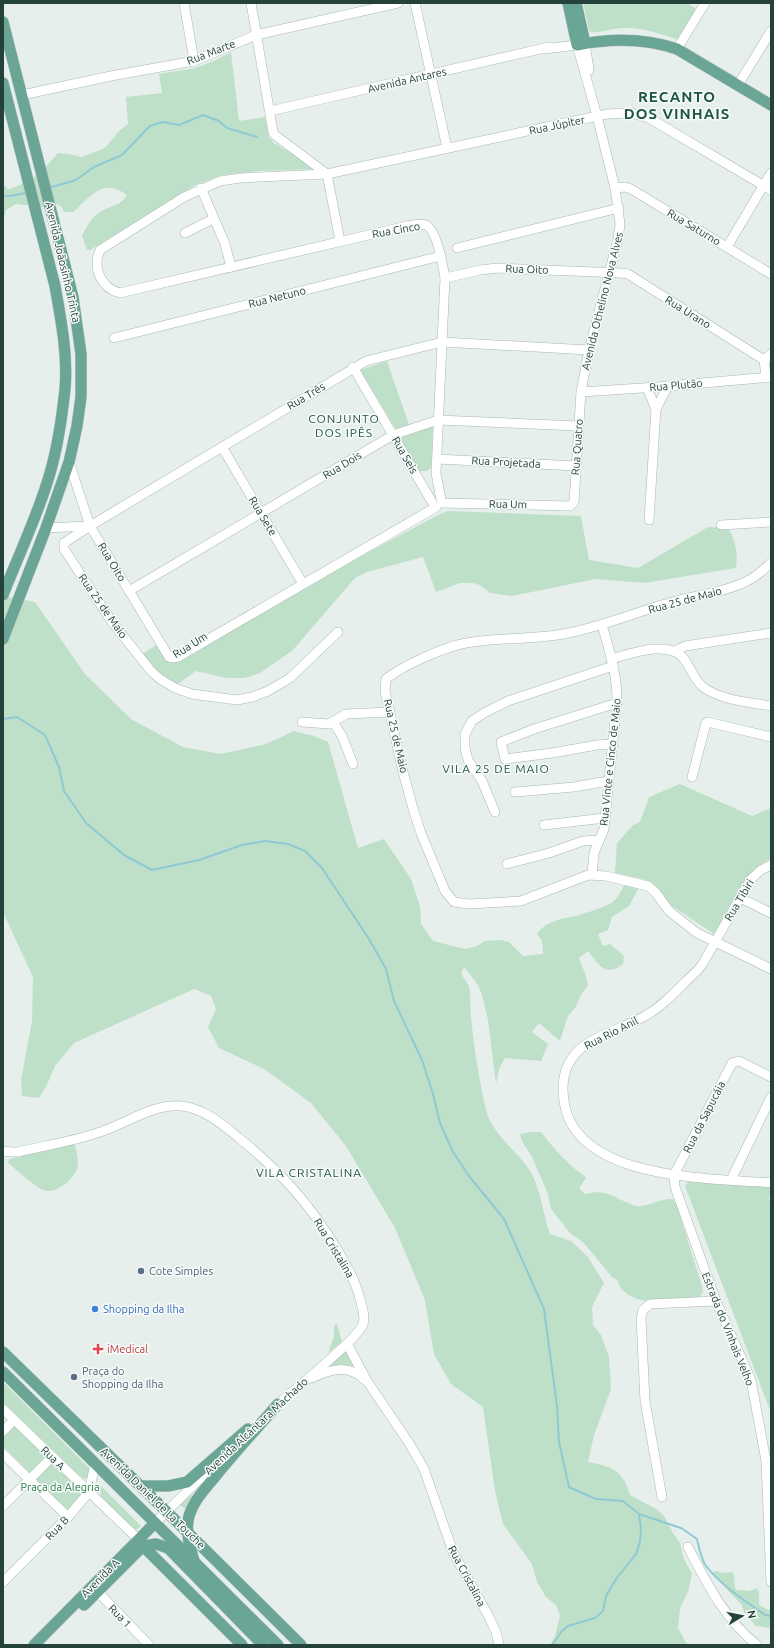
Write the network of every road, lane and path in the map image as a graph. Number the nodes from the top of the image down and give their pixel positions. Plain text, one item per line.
1 (184, 3) edge
2 (251, 3) edge
3 (398, 3) edge
4 (415, 3) edge
5 (568, 3) edge
6 (576, 3) edge
7 (705, 3) edge
8 (3, 22) edge
9 (771, 31) edge
10 (256, 35) junction
11 (580, 41) junction
12 (678, 46) junction
13 (194, 61) junction
14 (431, 74) junction
15 (3, 83) edge
16 (740, 83) junction
17 (22, 95) junction
18 (771, 98) edge
19 (771, 105) edge
20 (270, 110) junction
21 (597, 116) junction
22 (447, 148) junction
23 (327, 174) junction
24 (771, 174) edge
25 (201, 188) junction
26 (615, 188) junction
27 (767, 188) edge
28 (619, 208) junction
29 (214, 219) junction
30 (184, 233) dead end
31 (340, 241) junction
32 (727, 247) junction
33 (457, 248) dead end
34 (441, 256) junction
35 (231, 267) junction
36 (610, 272) junction
37 (771, 274) edge
38 (445, 278) junction
39 (120, 293) joint
40 (114, 338) dead end
41 (442, 342) junction
42 (589, 350) junction
43 (767, 357) edge
44 (353, 367) junction
45 (768, 377) edge
46 (668, 386) junction
47 (647, 388) junction
48 (581, 392) junction
49 (656, 409) junction
50 (438, 420) junction
51 (578, 426) junction
52 (393, 434) junction
53 (222, 447) junction
54 (436, 458) junction
55 (69, 462) junction
56 (576, 466) junction
57 (436, 502) junction
58 (574, 502) joint
59 (261, 512) junction
60 (649, 520) dead end
61 (771, 522) edge
62 (721, 525) dead end
63 (90, 526) junction
64 (46, 528) junction
65 (771, 563) edge
66 (302, 582) junction
67 (5, 590) edge
68 (129, 591) junction
69 (602, 625) junction
70 (338, 632) dead end
71 (771, 633) edge
72 (3, 639) edge
73 (675, 651) junction
74 (169, 657) joint
75 (612, 663) junction
76 (617, 703) junction
77 (771, 706) edge
78 (390, 712) junction
79 (302, 722) dead end
80 (333, 722) junction
81 (771, 737) edge
82 (614, 744) junction
83 (353, 764) dead end
84 (692, 777) dead end
85 (608, 781) junction
86 (515, 792) dead end
87 (495, 812) dead end
88 (605, 818) junction
89 (544, 825) dead end
90 (599, 840) junction
91 (507, 864) dead end
92 (771, 865) edge
93 (592, 874) junction
94 (740, 898) junction
95 (771, 913) edge
96 (715, 942) junction
97 (771, 969) edge
98 (771, 1077) edge
99 (771, 1097) edge
100 (3, 1151) edge
101 (674, 1175) junction
102 (731, 1180) junction
103 (771, 1183) edge
104 (716, 1301) junction
105 (347, 1344) junction
106 (3, 1352) edge
107 (3, 1372) edge
108 (367, 1382) junction
109 (301, 1384) junction
110 (278, 1404) junction
111 (3, 1409) edge
112 (14, 1420) junction
113 (3, 1431) edge
114 (3, 1454) edge
115 (52, 1456) junction
116 (95, 1464) junction
117 (29, 1480) junction
118 (141, 1486) junction
119 (89, 1492) junction
120 (662, 1497) dead end
121 (3, 1506) edge
122 (166, 1511) junction
123 (68, 1517) junction
124 (154, 1523) junction
125 (188, 1532) junction
126 (141, 1543) junction
127 (688, 1547) dead end
128 (171, 1551) junction
129 (195, 1563) junction
130 (3, 1582) edge
131 (771, 1582) edge
132 (94, 1589) junction
133 (142, 1638) junction
134 (290, 1640) edge
135 (34, 1645) edge
136 (44, 1645) edge
137 (134, 1645) edge
138 (149, 1645) edge
139 (242, 1645) edge
140 (263, 1645) edge
141 (278, 1645) edge
142 (301, 1645) edge
143 (499, 1645) edge
144 (757, 1645) edge

1 - 13 street
2 - 10 street
3 - 10 street, Rua Marte
4 - 14 street
5 - 11 main road
6 - 11 main road
7 - 12 street
8 - 17 main road, Avenida Joãosinho Trinta
9 - 16 street
10 - 13 street, Rua Marte
10 - 20 street
11 - 12 main road, Avenida Antares
11 - 14 street, Avenida Antares
11 - 21 street, Avenida Othelino Nova Alves
12 - 16 main road, Avenida Antares
13 - 17 street, Rua Marte
14 - 20 street, Avenida Antares
14 - 22 street
15 - 67 main road, Avenida Joãosinho Trinta
16 - 18 main road, Avenida Antares
16 - 19 main road, Avenida Antares
17 - 55 main road, Avenida Joãosinho Trinta
20 - 23 street
21 - 22 street, Rua Júpiter
21 - 26 street, Avenida Othelino Nova Alves
21 - 27 street, Rua Júpiter
22 - 23 street, Rua Júpiter
23 - 25 street, Rua Júpiter
23 - 31 street
24 - 27 street
25 - 29 street
25 - 39 street, Rua Júpiter
26 - 28 street, Avenida Othelino Nova Alves
26 - 32 street, Rua Saturno
27 - 32 street
28 - 33 street
28 - 36 street, Avenida Othelino Nova Alves
29 - 30 street
29 - 35 street
31 - 34 street, Rua Cinco
31 - 35 street, Rua Cinco
32 - 37 street, Rua Saturno
34 - 38 street, Rua Cinco
34 - 40 street, Rua Netuno
35 - 39 street, Rua Cinco
36 - 38 street, Rua Oito
36 - 42 street, Avenida Othelino Nova Alves
36 - 43 street, Rua Urano
38 - 41 street, Rua Cinco
41 - 42 street, Rua Três
41 - 44 street, Rua Três
41 - 50 street, Rua Cinco
42 - 48 street, Avenida Othelino Nova Alves
43 - 45 street
44 - 52 street, Rua Seis
44 - 53 street, Rua Três
45 - 46 street, Rua Plutão
46 - 47 street, Rua Plutão
46 - 49 street
47 - 48 street, Rua Plutão
47 - 49 street
48 - 51 street, Rua Quatro
49 - 60 street
50 - 51 street, Rua Dois
50 - 52 street, Rua Dois
50 - 54 street, Rua Cinco
51 - 56 street, Rua Quatro
52 - 57 street, Rua Seis
52 - 59 street, Rua Dois
53 - 59 street, Rua Sete
53 - 63 street, Rua Três
54 - 56 street, Rua Projetada
54 - 57 street, Rua Cinco
55 - 63 street, Rua Oito
55 - 64 main road, Avenida Joãosinho Trinta
56 - 58 street, Rua Quatro
57 - 58 street, Rua Um
57 - 66 street, Rua Um
59 - 66 street, Rua Sete
59 - 68 street, Rua Dois
61 - 62 street
63 - 64 street, Rua Três
63 - 68 street, Rua Oito
63 - 70 street, Rua 25 de Maio
64 - 72 main road, Avenida Joãosinho Trinta
65 - 69 street, Rua 25 de Maio
66 - 74 street, Rua Um
68 - 74 street, Rua Oito
69 - 75 street, Rua Vinte e Cinco de Maio
69 - 78 street, Rua 25 de Maio
71 - 73 street
73 - 75 street
73 - 77 street
75 - 76 street, Rua Vinte e Cinco de Maio
75 - 87 street
76 - 82 street, Rua Vinte e Cinco de Maio
76 - 82 street
78 - 80 street
78 - 93 street, Rua 25 de Maio
79 - 80 street
80 - 83 street
81 - 84 street
82 - 85 street, Rua Vinte e Cinco de Maio
85 - 86 street
85 - 88 street, Rua Vinte e Cinco de Maio
88 - 89 street
88 - 90 street, Rua Vinte e Cinco de Maio
90 - 91 street
90 - 93 street, Rua Vinte e Cinco de Maio
92 - 94 street, Rua Tibiri
93 - 96 street
94 - 95 street
94 - 96 street, Rua Tibiri
96 - 97 street
96 - 101 street, Rua Rio Anil
98 - 101 street, Rua da Sapucáia
99 - 102 street
100 - 105 street, Rua Cristalina
101 - 102 street, Rua Rio Anil
101 - 104 street, Estrada do Vinhais Velho
102 - 103 street, Rua Rio Anil
104 - 120 street
104 - 131 street, Estrada do Vinhais Velho
105 - 108 street, Rua Cristalina
105 - 109 street, Avenida Alcântara Machado
106 - 118 main road, Avenida Daniel de La Touche
107 - 116 main road, Avenida Daniel de La Touche
108 - 109 street
108 - 143 street, Rua Cristalina
109 - 110 street, Avenida Alcântara Machado
110 - 118 main road
110 - 122 street, Avenida Alcântara Machado
110 - 125 main road
111 - 112 street, Rua A
112 - 113 street
112 - 115 street, Rua A
114 - 117 street
115 - 117 street
115 - 119 street, Rua A
116 - 119 street, Rua B
116 - 124 main road, Avenida Daniel de La Touche
117 - 121 street
117 - 123 street
118 - 122 main road, Avenida Daniel de La Touche
119 - 123 street, Rua B
119 - 126 street, Rua A
122 - 124 street, Avenida A
122 - 125 main road, Avenida Daniel de La Touche
123 - 130 street, Rua B
124 - 126 main road, Avenida A
124 - 128 main road
124 - 129 main road, Avenida Daniel de La Touche
125 - 129 main road
125 - 134 main road, Avenida Daniel de La Touche
126 - 128 main road
126 - 132 main road, Avenida A
126 - 139 main road, Rua A
127 - 144 street
128 - 140 main road
129 - 141 main road, Avenida Daniel de La Touche
132 - 133 street, Rua 1
132 - 135 main road, Avenida A
132 - 136 main road, Avenida A
133 - 137 street
133 - 138 street, Rua 1
134 - 142 main road, Avenida Daniel de La Touche

